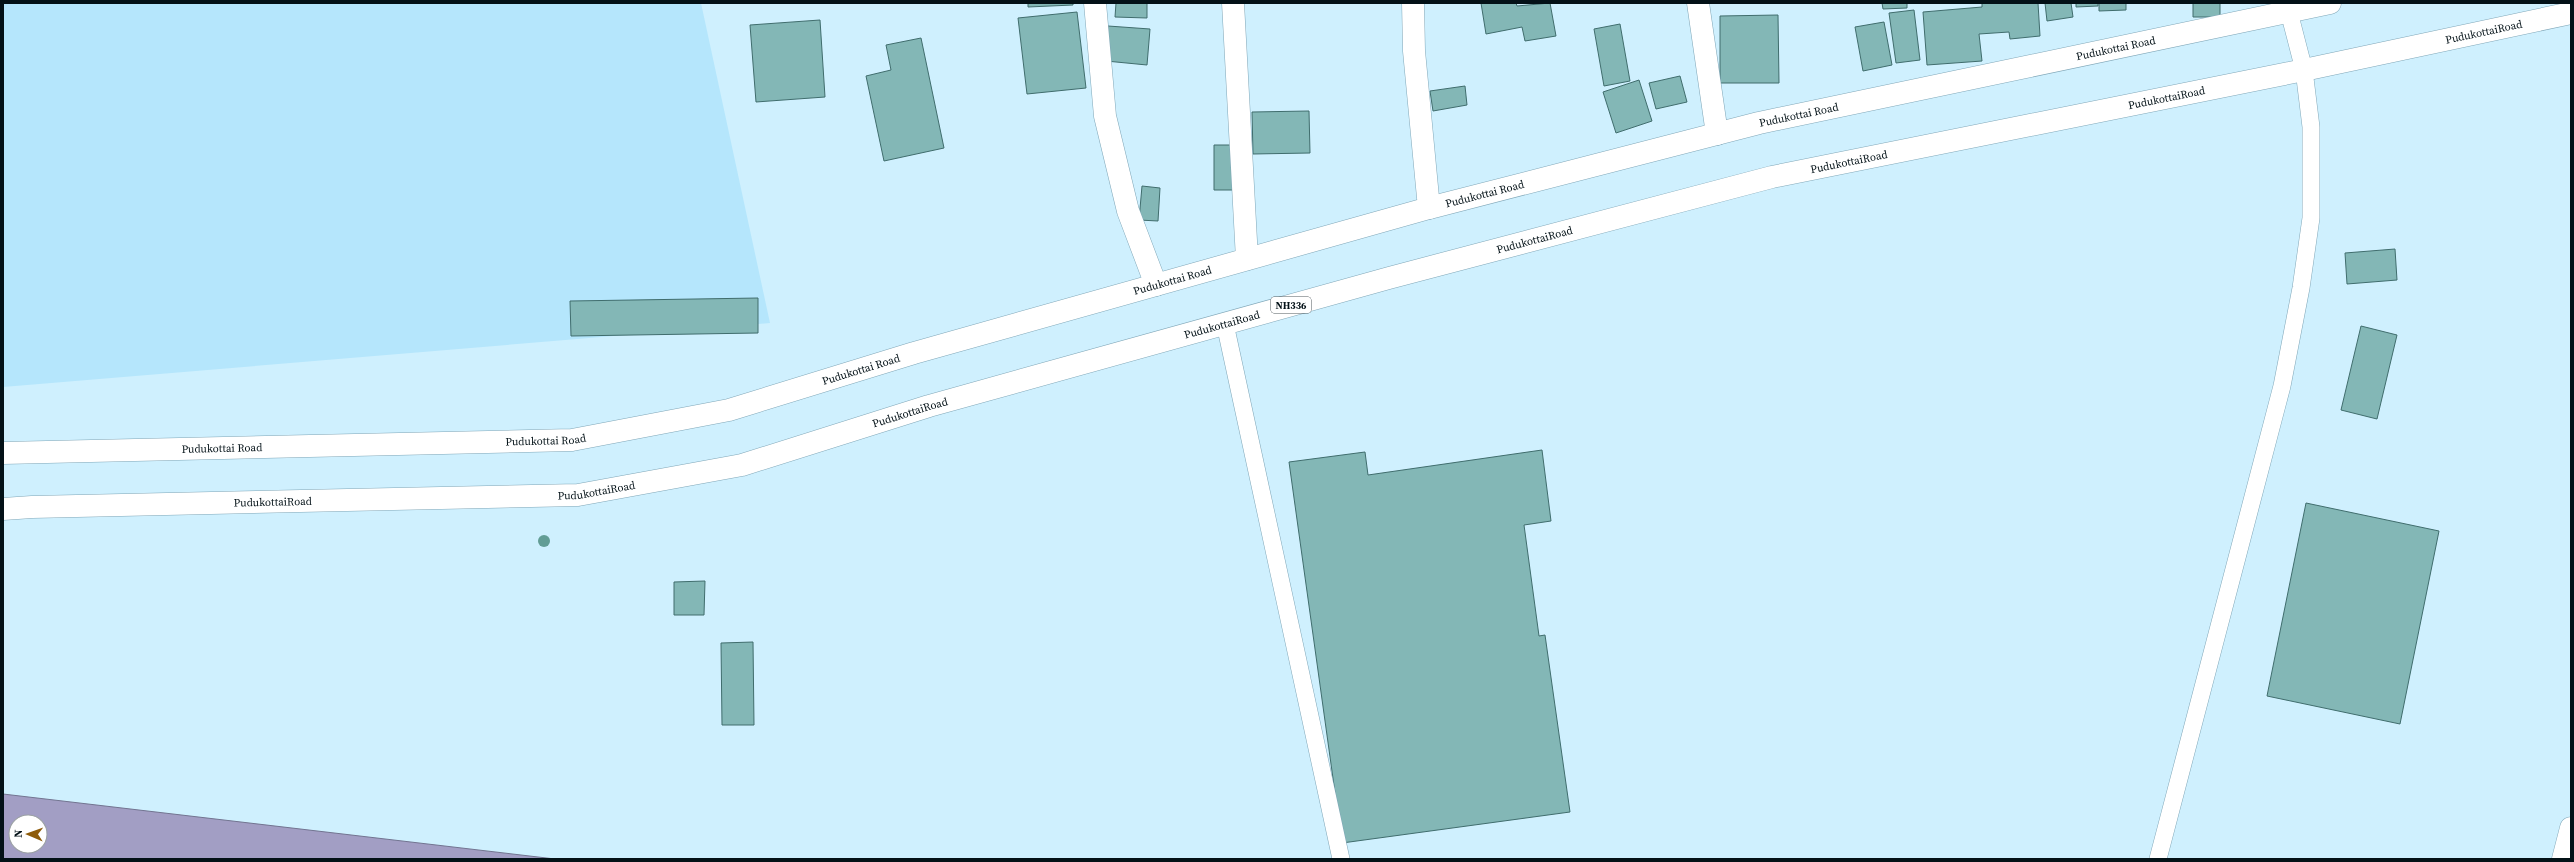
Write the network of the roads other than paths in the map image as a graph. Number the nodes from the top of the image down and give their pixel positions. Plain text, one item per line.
1 (1095, 3) edge
2 (1233, 3) edge
3 (1413, 3) edge
4 (1698, 3) edge
5 (2330, 3) edge
6 (2289, 12) junction
7 (2571, 13) edge
8 (2304, 70) junction
9 (1717, 134) junction
10 (1429, 208) junction
11 (1247, 259) junction
12 (1156, 285) junction
13 (1225, 324) junction
14 (3, 453) edge
15 (3, 509) edge
16 (2571, 828) edge
17 (1341, 859) edge
18 (2158, 859) edge
19 (2563, 859) edge

1 - 12 main road
2 - 11 main road
3 - 10 main road
4 - 9 main road
5 - 6 main road, Pudukottai Road
6 - 8 lane
6 - 9 main road, Pudukottai Road
7 - 8 main road, PudukottaiRoad / NH336
8 - 13 main road, PudukottaiRoad / NH336
8 - 18 lane
9 - 10 main road, Pudukottai Road
10 - 11 main road, Pudukottai Road
11 - 12 main road, Pudukottai Road
12 - 14 main road, Pudukottai Road
13 - 15 main road, PudukottaiRoad / NH336
13 - 17 lane
16 - 19 main road

